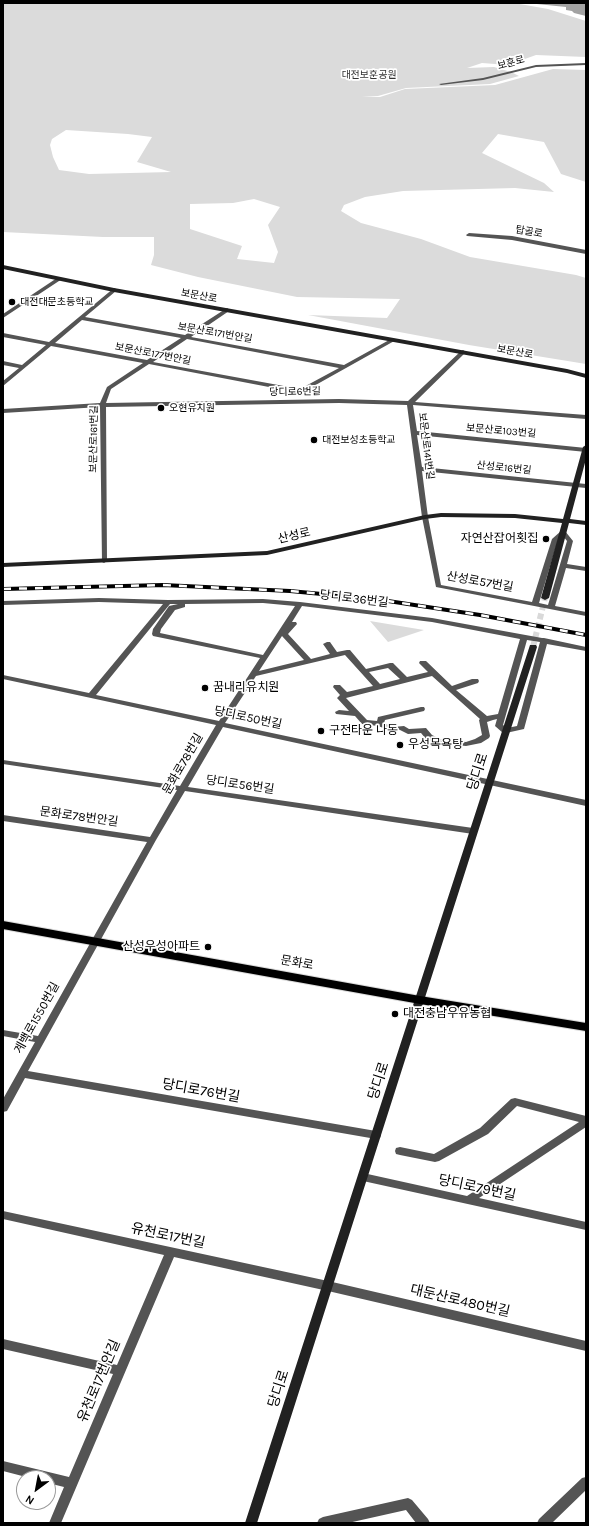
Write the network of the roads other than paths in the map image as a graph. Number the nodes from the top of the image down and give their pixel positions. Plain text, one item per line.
1 (586, 64) edge
2 (441, 84) dead end
3 (469, 235) dead end
4 (586, 252) edge
5 (3, 267) edge
6 (59, 279) junction
7 (114, 290) junction
8 (227, 310) junction
9 (3, 316) edge
10 (82, 318) junction
11 (3, 335) edge
12 (186, 337) junction
13 (393, 340) junction
14 (50, 344) junction
15 (463, 352) junction
16 (148, 362) junction
17 (3, 363) edge
18 (345, 366) junction
19 (23, 367) junction
20 (586, 375) edge
21 (3, 384) edge
22 (300, 392) junction
23 (283, 401) junction
24 (410, 402) junction
25 (103, 405) junction
26 (3, 411) edge
27 (586, 417) edge
28 (415, 433) junction
29 (586, 449) edge
30 (419, 469) junction
31 (576, 485) junction
32 (586, 486) edge
33 (425, 517) junction
34 (566, 521) junction
35 (586, 523) edge
36 (563, 532) junction
37 (104, 561) junction
38 (3, 565) edge
39 (563, 565) junction
40 (586, 569) edge
41 (544, 598) tunnel mouth
42 (168, 602) junction
43 (3, 603) edge
44 (300, 604) junction
45 (535, 604) junction
46 (186, 605) dead end
47 (551, 607) junction
48 (586, 614) edge
49 (293, 624) dead end
50 (524, 636) junction
51 (544, 640) junction
52 (534, 643) junction
53 (327, 644) dead end
54 (586, 649) edge
55 (335, 655) junction
56 (264, 657) junction
57 (309, 661) junction
58 (423, 663) dead end
59 (365, 671) junction
60 (433, 673) junction
61 (252, 675) junction
62 (3, 677) edge
63 (404, 680) junction
64 (475, 681) dead end
65 (378, 686) junction
66 (337, 687) dead end
67 (451, 689) junction
68 (345, 695) junction
69 (91, 696) junction
70 (421, 709) dead end
71 (339, 712) dead end
72 (357, 714) junction
73 (501, 717) junction
74 (220, 724) junction
75 (380, 724) junction
76 (506, 731) junction
77 (3, 762) edge
78 (489, 782) junction
79 (182, 789) junction
80 (586, 803) edge
81 (3, 818) edge
82 (473, 831) junction
83 (152, 840) junction
84 (3, 925) edge
85 (95, 941) junction
86 (420, 1000) junction
87 (586, 1027) edge
88 (3, 1033) edge
89 (40, 1040) junction
90 (22, 1074) junction
91 (3, 1108) edge
92 (586, 1121) edge
93 (376, 1135) junction
94 (400, 1151) dead end
95 (363, 1177) junction
96 (469, 1200) junction
97 (3, 1215) edge
98 (586, 1226) edge
99 (171, 1251) junction
100 (328, 1286) junction
101 (3, 1344) edge
102 (586, 1346) edge
103 (120, 1371) junction
104 (3, 1466) edge
105 (586, 1482) edge
106 (72, 1483) junction
107 (54, 1523) edge
108 (251, 1523) edge
109 (323, 1523) edge
110 (424, 1523) edge
111 (543, 1523) edge

1 - 2 street, 보훈로
3 - 4 street, 탑골로
5 - 6 main road, 보문산로
6 - 7 main road, 보문산로
6 - 9 street
7 - 8 main road, 보문산로
7 - 10 street
8 - 12 street, 보문산로161번길
8 - 13 main road, 보문산로
10 - 12 street, 보문산로171번안길
10 - 14 street
11 - 14 street, 보문산로177번안길
12 - 16 street, 보문산로161번길
12 - 18 street, 보문산로171번안길
13 - 15 main road, 보문산로
13 - 18 street
14 - 16 street, 보문산로177번안길
14 - 19 street
15 - 20 main road, 보문산로
15 - 24 street, 보문산로141번길
16 - 22 street, 보문산로177번안길
16 - 25 street, 보문산로161번길
17 - 19 street
18 - 22 street
19 - 21 street
22 - 23 street
23 - 24 street, 당디로6번길
23 - 25 street, 당디로6번길
24 - 27 street, 당디로6번길
24 - 28 street, 보문산로141번길
25 - 26 street, 당디로6번길
25 - 37 street, 보문산로161번길
28 - 29 street, 보문산로103번길
28 - 30 street, 보문산로141번길
29 - 31 main road
30 - 31 street, 산성로16번길
30 - 33 street, 보문산로141번길
31 - 32 street, 산성로16번길
31 - 34 main road
33 - 34 main road, 산성로
33 - 37 main road, 산성로
33 - 45 street, 산성로57번길
34 - 35 main road, 산성로
34 - 36 main road
36 - 39 street
36 - 41 main road
36 - 45 street
37 - 38 main road, 산성로
39 - 40 street
39 - 47 street
42 - 43 street, 당디로36번길
42 - 44 street, 당디로36번길
42 - 69 street
44 - 50 street, 당디로36번길
44 - 56 street, 문화로78번길
45 - 47 street, 산성로57번길
46 - 56 street
47 - 48 street, 산성로57번길
49 - 57 street
50 - 52 street, 당디로36번길
50 - 73 street
51 - 52 street, 당디로36번길
51 - 54 street, 당디로36번길
51 - 76 street
52 - 76 main road, 당디로
53 - 55 street
55 - 57 street
55 - 59 street
56 - 61 street, 문화로78번길
57 - 61 street
58 - 60 street
59 - 63 street
59 - 65 street
60 - 63 street
60 - 67 street
61 - 74 street, 문화로78번길
62 - 69 street, 당디로50번길
63 - 65 street
64 - 67 street
65 - 68 street
66 - 68 street
67 - 73 street
68 - 72 street
69 - 74 street, 당디로50번길
70 - 75 street
71 - 72 street
72 - 75 street
73 - 75 street
73 - 76 street
74 - 78 street, 당디로50번길
74 - 79 street, 문화로78번길
76 - 78 main road, 당디로
77 - 79 street, 당디로56번길
78 - 80 street, 당디로50번길
78 - 82 main road, 당디로
79 - 82 street, 당디로56번길
79 - 83 street, 문화로78번길
81 - 83 street, 문화로78번안길
82 - 86 main road, 당디로
83 - 85 street, 문화로78번길
84 - 85 main road, 문화로
85 - 86 main road, 문화로
85 - 89 street, 계백로1550번길
86 - 87 main road, 문화로
86 - 93 main road, 당디로
88 - 89 street
89 - 90 street, 계백로1550번길
90 - 91 street, 계백로1550번길
90 - 93 street, 당디로76번길
92 - 94 street
92 - 96 street
93 - 95 main road, 당디로
95 - 96 street, 당디로79번길
95 - 100 main road, 당디로
96 - 98 street, 당디로79번길
97 - 99 street, 유천로17번길
99 - 100 street, 유천로17번길
99 - 103 street, 유천로17번안길
100 - 102 street, 대둔산로480번길
100 - 108 main road, 당디로
101 - 103 street
103 - 106 street, 유천로17번안길
104 - 106 street
105 - 111 street
106 - 107 street, 유천로17번안길
109 - 110 street

